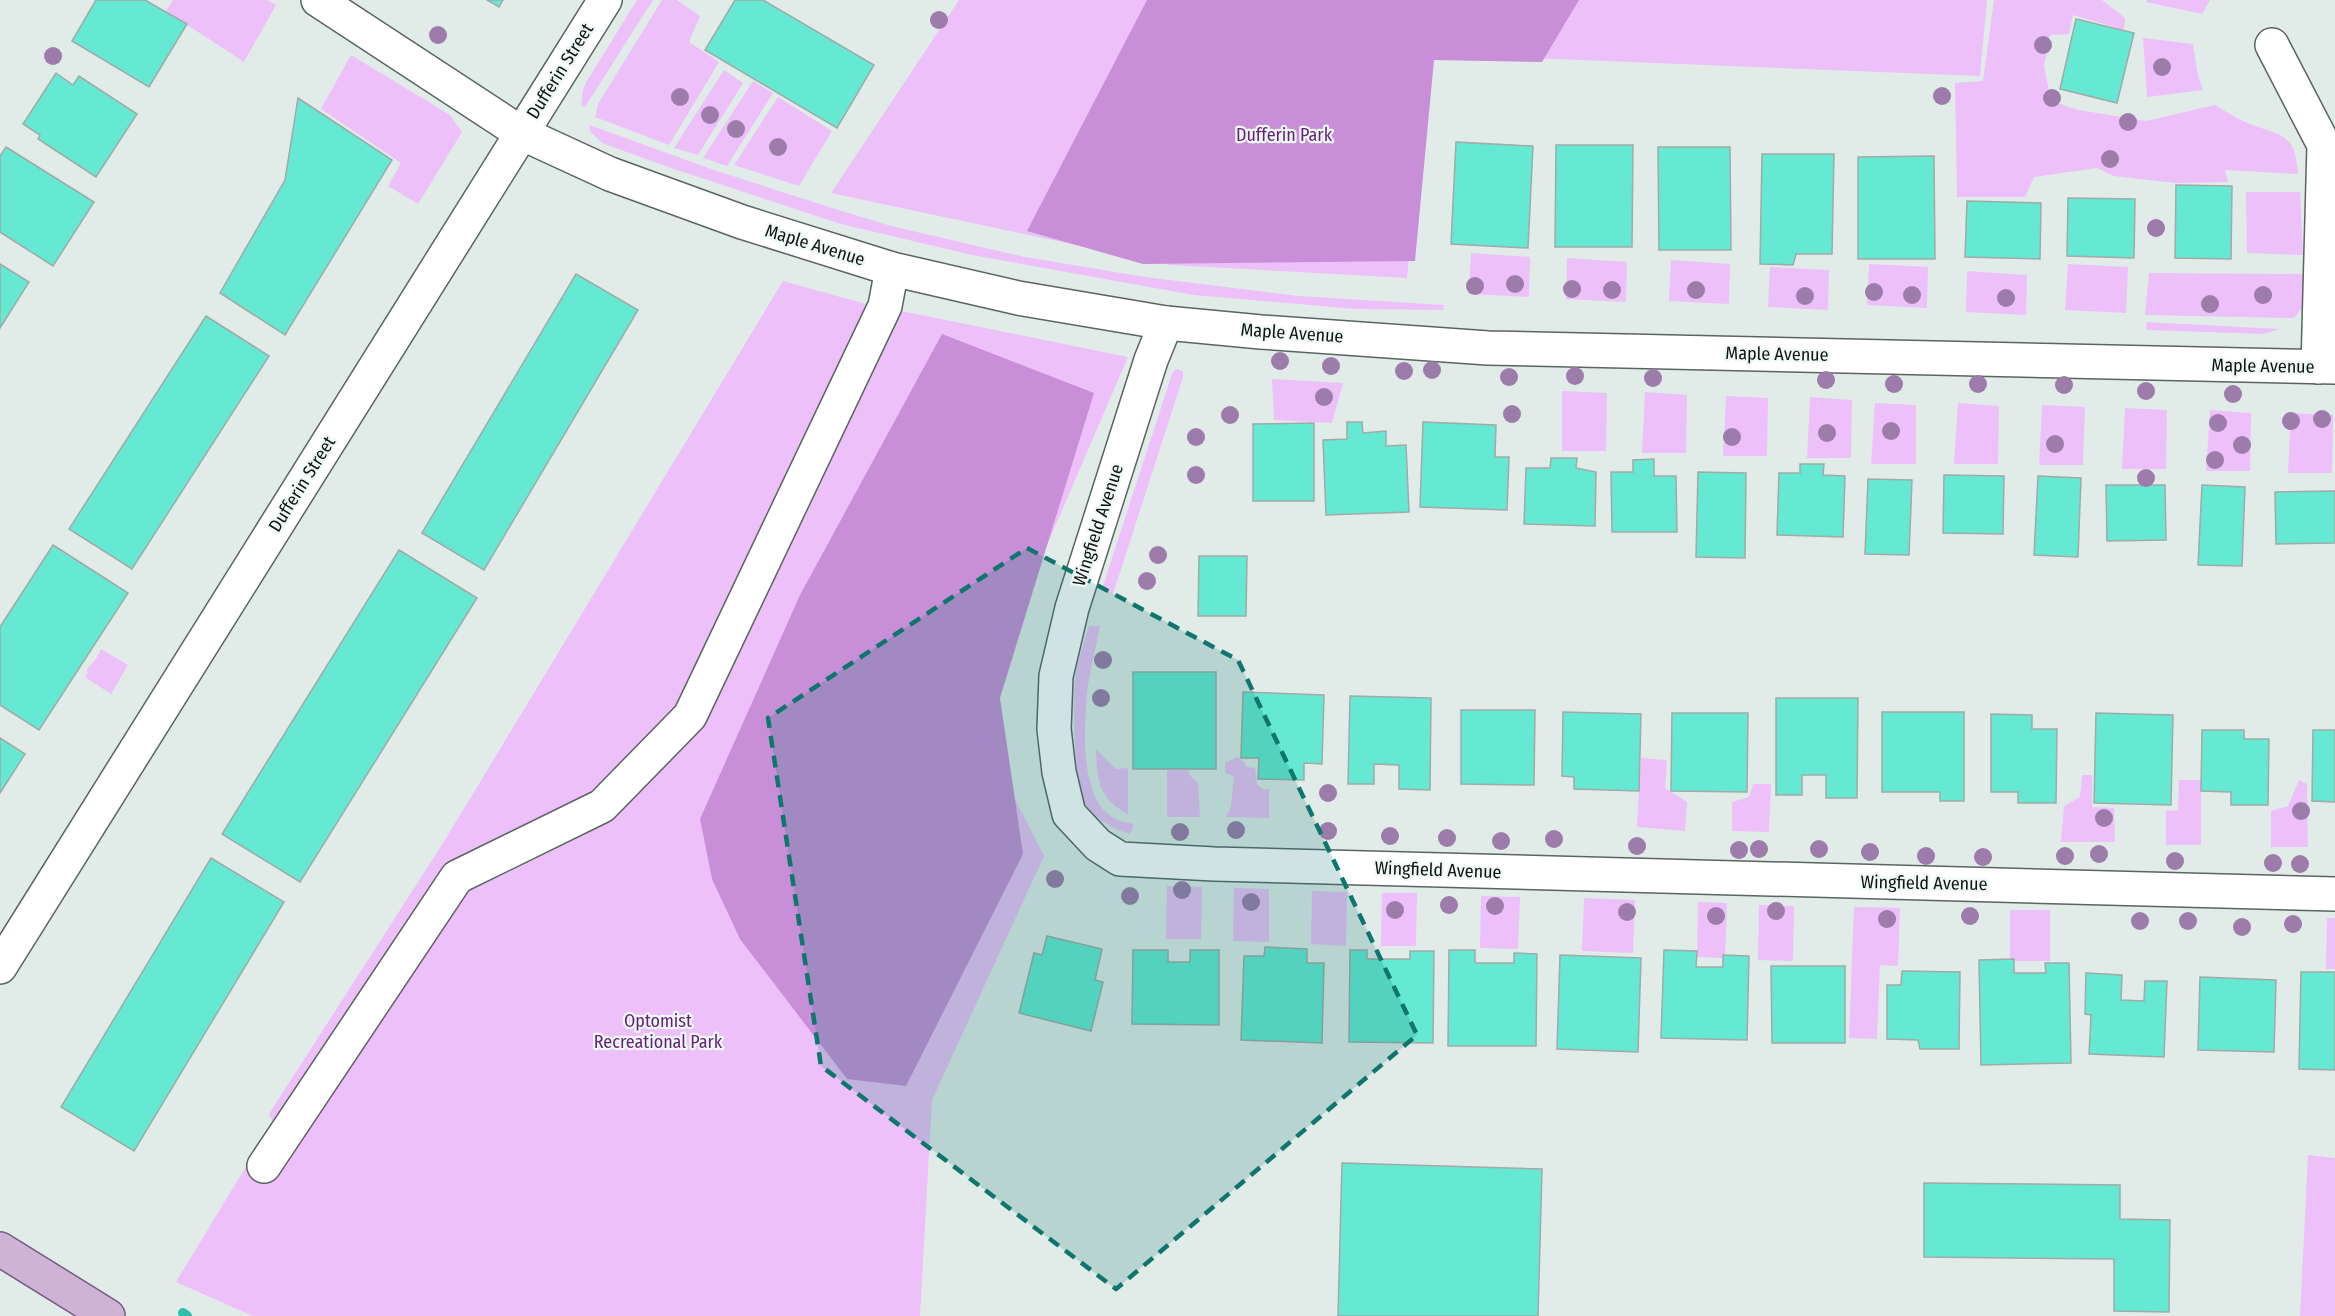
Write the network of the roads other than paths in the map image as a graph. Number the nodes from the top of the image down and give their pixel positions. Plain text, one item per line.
1 (318, 0) edge
2 (604, 0) edge
3 (2272, 45) dead end
4 (521, 133) junction
5 (892, 268) junction
6 (1166, 323) junction
7 (2327, 367) edge
8 (2335, 894) edge
9 (0, 967) edge
10 (264, 1166) dead end
11 (0, 1249) edge
12 (108, 1316) edge

1 - 4 street, Maple Avenue
2 - 4 street, Dufferin Street
3 - 7 street
4 - 5 street, Maple Avenue
4 - 9 street, Dufferin Street
5 - 6 street, Maple Avenue
5 - 10 street
6 - 7 street, Maple Avenue
6 - 8 street, Wingfield Avenue
11 - 12 main road

